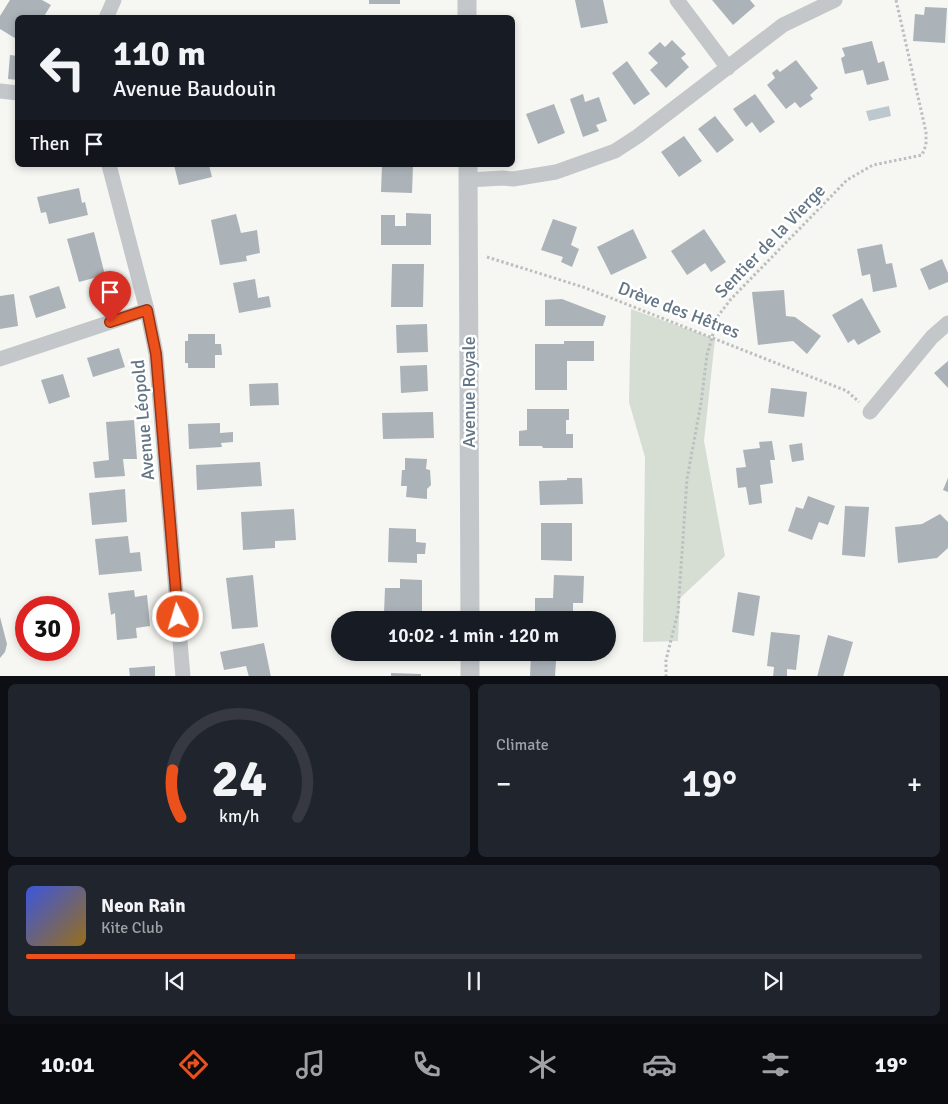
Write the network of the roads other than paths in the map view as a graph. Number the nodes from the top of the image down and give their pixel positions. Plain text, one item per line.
1 (114, 0) edge
2 (467, 0) edge
3 (677, 0) edge
4 (835, 0) edge
5 (107, 15) edge
6 (467, 15) edge
7 (728, 68) junction
8 (0, 91) edge
9 (15, 93) edge
10 (110, 167) edge
11 (468, 172) edge
12 (147, 310) junction
13 (948, 323) edge
14 (0, 359) edge
15 (870, 412) road end
16 (470, 611) edge
17 (470, 661) edge
18 (184, 676) edge
19 (470, 676) edge

1 - 5 street
2 - 6 street
3 - 7 street
4 - 7 street
7 - 11 street
8 - 9 street
10 - 12 street, Avenue Léopold
11 - 16 street, Avenue Royale
12 - 14 street
12 - 18 street, Avenue Léopold
13 - 15 street
17 - 19 street

